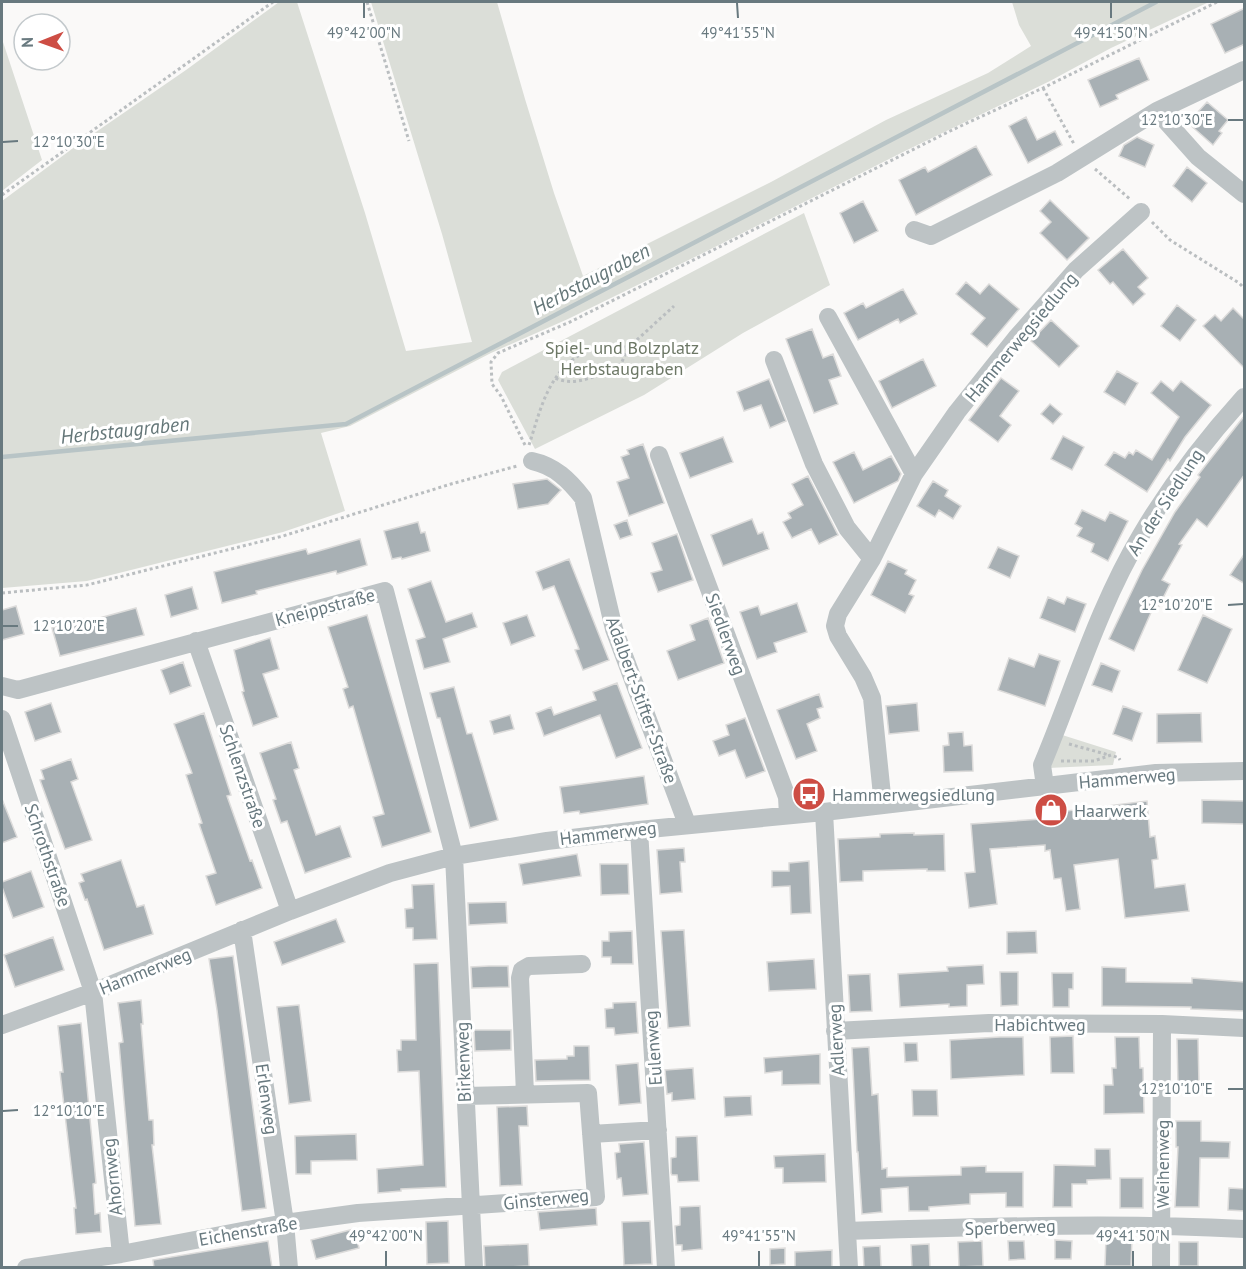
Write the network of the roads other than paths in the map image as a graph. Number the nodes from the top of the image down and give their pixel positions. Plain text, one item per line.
1 (1245, 70) edge
2 (1157, 111) junction
3 (1245, 194) edge
4 (1141, 212) road end
5 (914, 230) dead end
6 (828, 317) dead end
7 (774, 360) dead end
8 (1245, 397) edge
9 (659, 454) dead end
10 (532, 461) road end
11 (914, 474) junction
12 (872, 559) junction
13 (196, 641) junction
14 (2, 686) edge
15 (2, 719) edge
16 (1245, 771) edge
17 (1045, 786) junction
18 (883, 805) junction
19 (824, 812) junction
20 (788, 815) junction
21 (687, 824) junction
22 (639, 830) junction
23 (454, 856) junction
24 (290, 911) junction
25 (242, 930) junction
26 (582, 964) dead end
27 (93, 992) junction
28 (1162, 1024) junction
29 (2, 1025) edge
30 (1245, 1028) edge
31 (835, 1031) junction
32 (525, 1094) junction
33 (465, 1096) junction
34 (658, 1130) junction
35 (591, 1134) junction
36 (471, 1206) junction
37 (285, 1223) junction
38 (1161, 1225) junction
39 (1245, 1229) edge
40 (848, 1231) junction
41 (121, 1254) junction
42 (26, 1268) edge
43 (289, 1268) edge
44 (474, 1268) edge
45 (666, 1268) edge
46 (849, 1268) edge
47 (1161, 1268) edge

1 - 2 street
2 - 3 street
2 - 5 street
4 - 11 street, Hammerwegsiedlung
6 - 11 street
7 - 12 street
8 - 17 street, An der Siedlung
9 - 20 street, Siedlerweg
10 - 21 street, Adalbert-Stifter-Straße
11 - 12 street, Hammerwegsiedlung
12 - 18 street, Hammerwegsiedlung
13 - 14 street, Kneippstraße
13 - 23 street, Kneippstraße
13 - 24 street, Schlenzstraße
15 - 27 street, Schrothstraße
16 - 17 street, Hammerweg
17 - 18 street, Hammerweg
18 - 19 street, Hammerweg
19 - 20 street, Hammerweg
19 - 31 street, Adlerweg
20 - 21 street, Hammerweg
21 - 22 street, Hammerweg
22 - 23 street, Hammerweg
22 - 34 street, Eulenweg
23 - 24 street, Hammerweg
23 - 33 street, Birkenweg
24 - 25 street, Hammerweg
25 - 27 street, Hammerweg
25 - 37 street, Erlenweg
26 - 32 street
27 - 29 street, Hammerweg
27 - 41 street, Ahornweg
28 - 30 street, Habichtweg
28 - 31 street, Habichtweg
28 - 38 street, Weihenweg
31 - 40 street, Adlerweg
32 - 33 street, Ginsterweg
32 - 35 street, Ginsterweg
33 - 36 street, Birkenweg
34 - 35 street
34 - 45 street, Eulenweg
35 - 36 street, Ginsterweg
36 - 37 street, Eichenstraße
36 - 44 street, Birkenweg
37 - 41 street, Eichenstraße
37 - 43 street, Erlenweg
38 - 39 street, Sperberweg
38 - 40 street, Sperberweg
38 - 47 street, Weihenweg
40 - 46 street, Adlerweg
41 - 42 street, Eichenstraße

